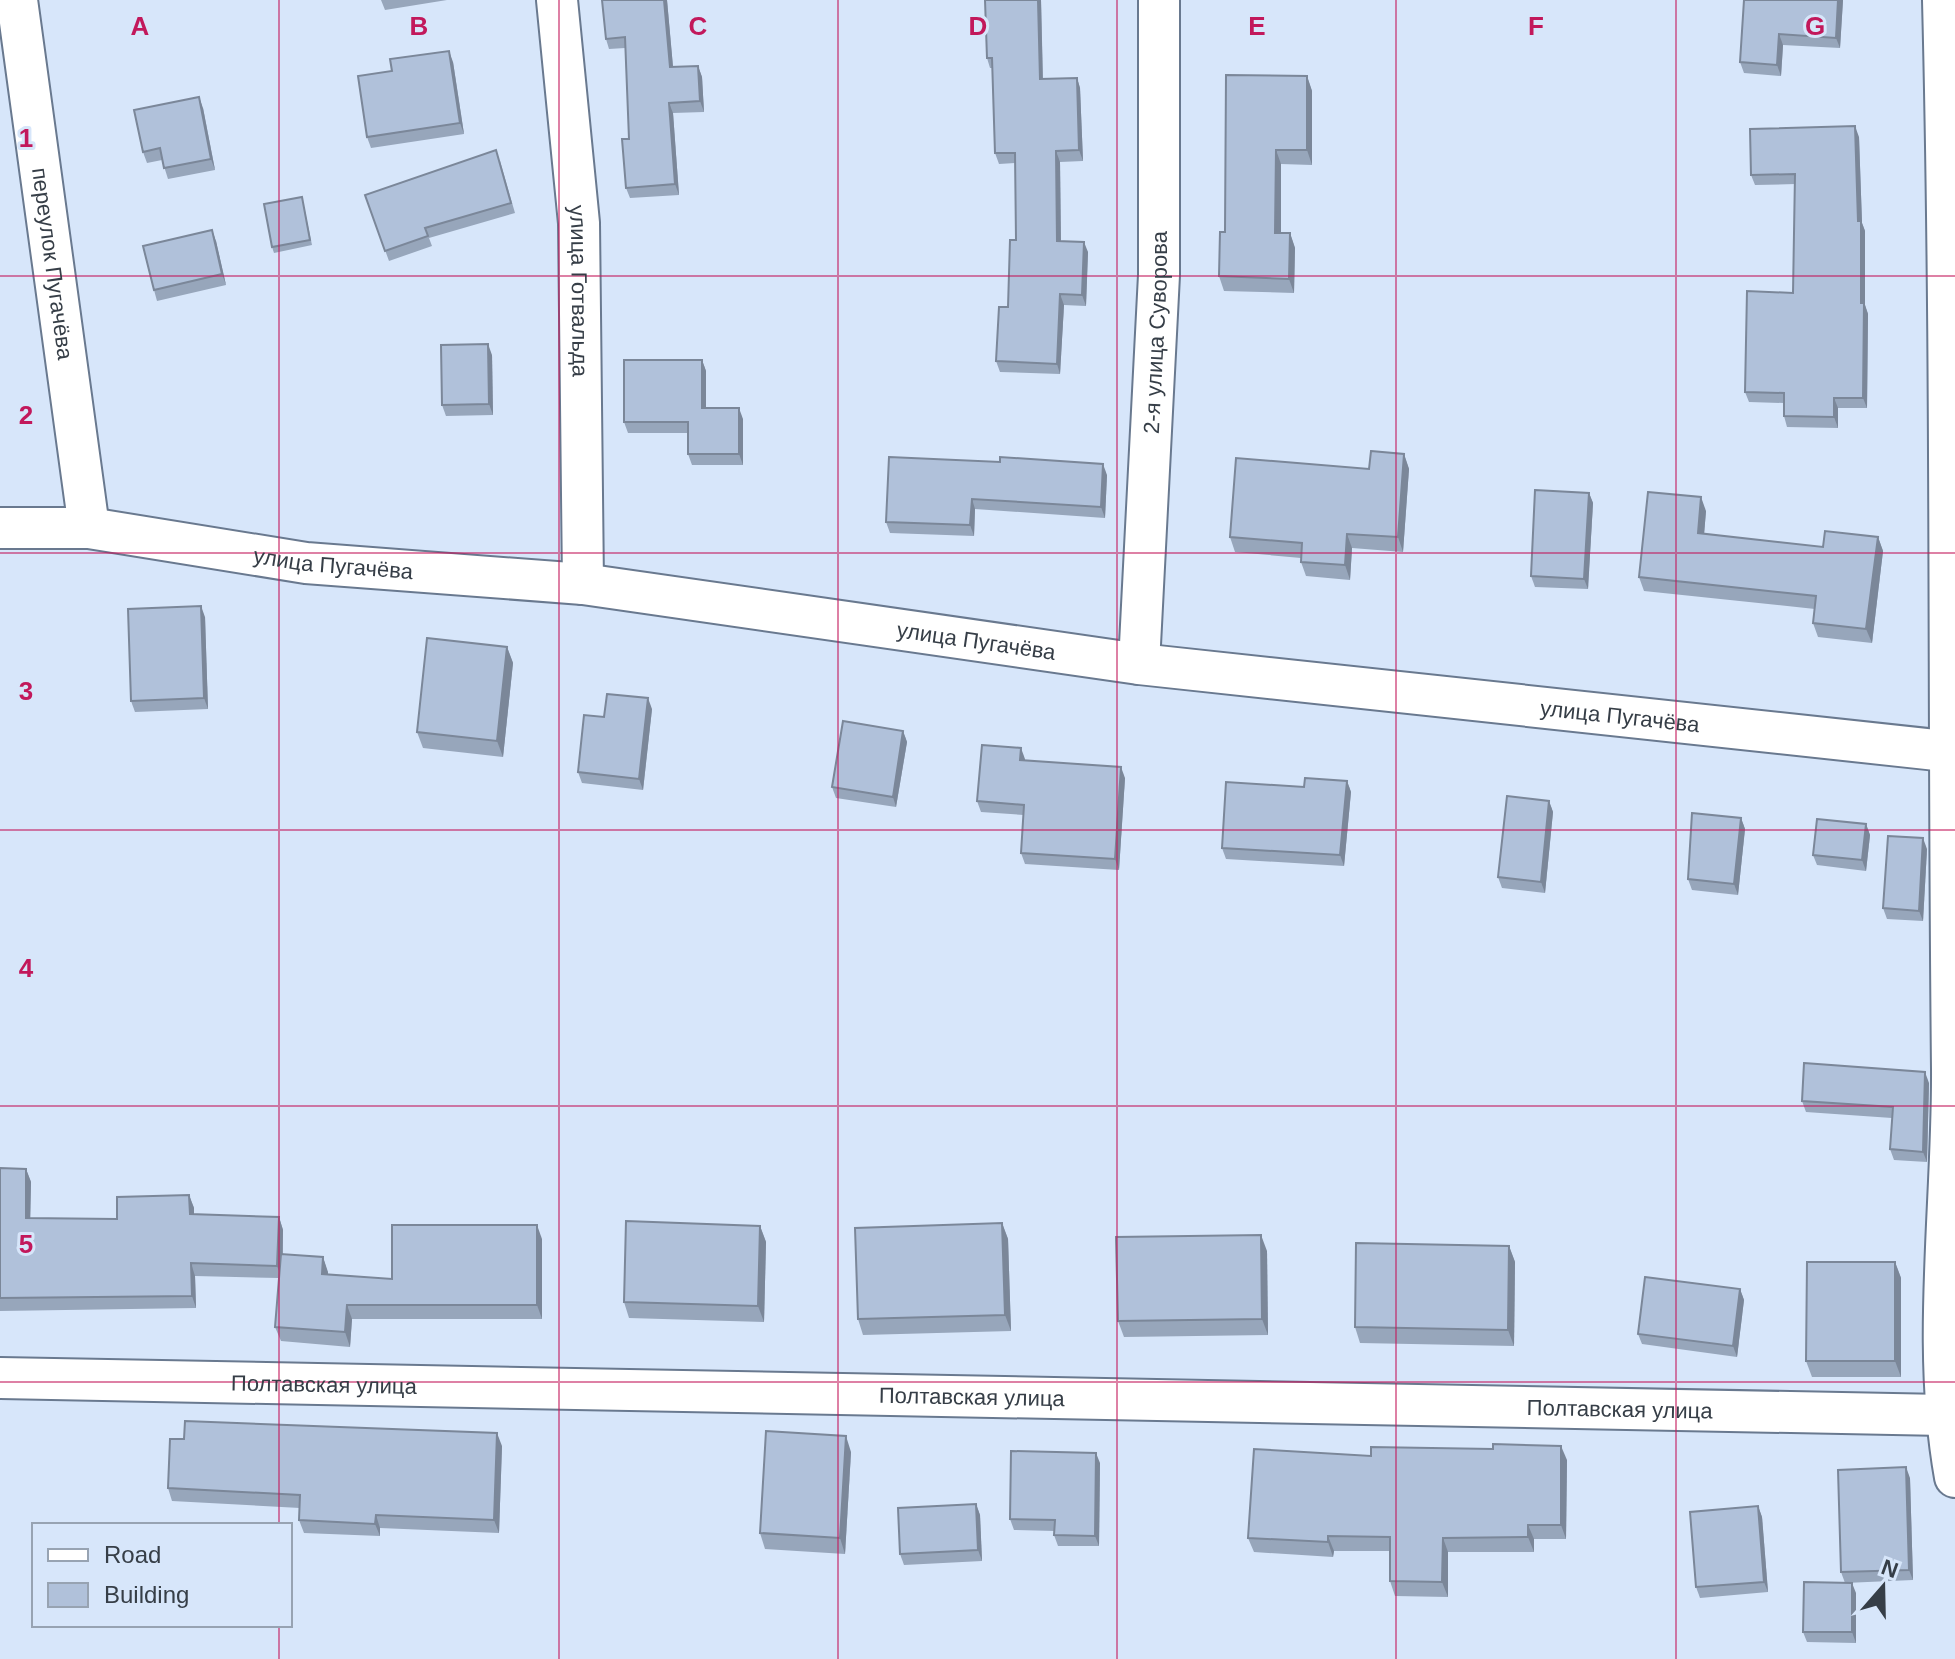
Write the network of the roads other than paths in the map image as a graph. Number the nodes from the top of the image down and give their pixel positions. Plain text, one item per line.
1 (17, 0) edge
2 (557, 0) edge
3 (1159, 0) edge
4 (1943, 0) edge
5 (0, 528) edge
6 (89, 528) junction
7 (583, 584) junction
8 (1139, 664) junction
9 (1952, 752) edge
10 (0, 1378) edge
11 (1944, 1415) junction
12 (1955, 1477) edge

1 - 6 street, переулок Пугачёва
2 - 7 street, улица Готвальда
3 - 8 street, 2-я улица Суворова
4 - 9 street
5 - 6 street, улица Пугачёва
6 - 7 street, улица Пугачёва
7 - 8 street, улица Пугачёва
8 - 9 street, улица Пугачёва
9 - 11 street
10 - 11 street, Полтавская улица
11 - 12 street

